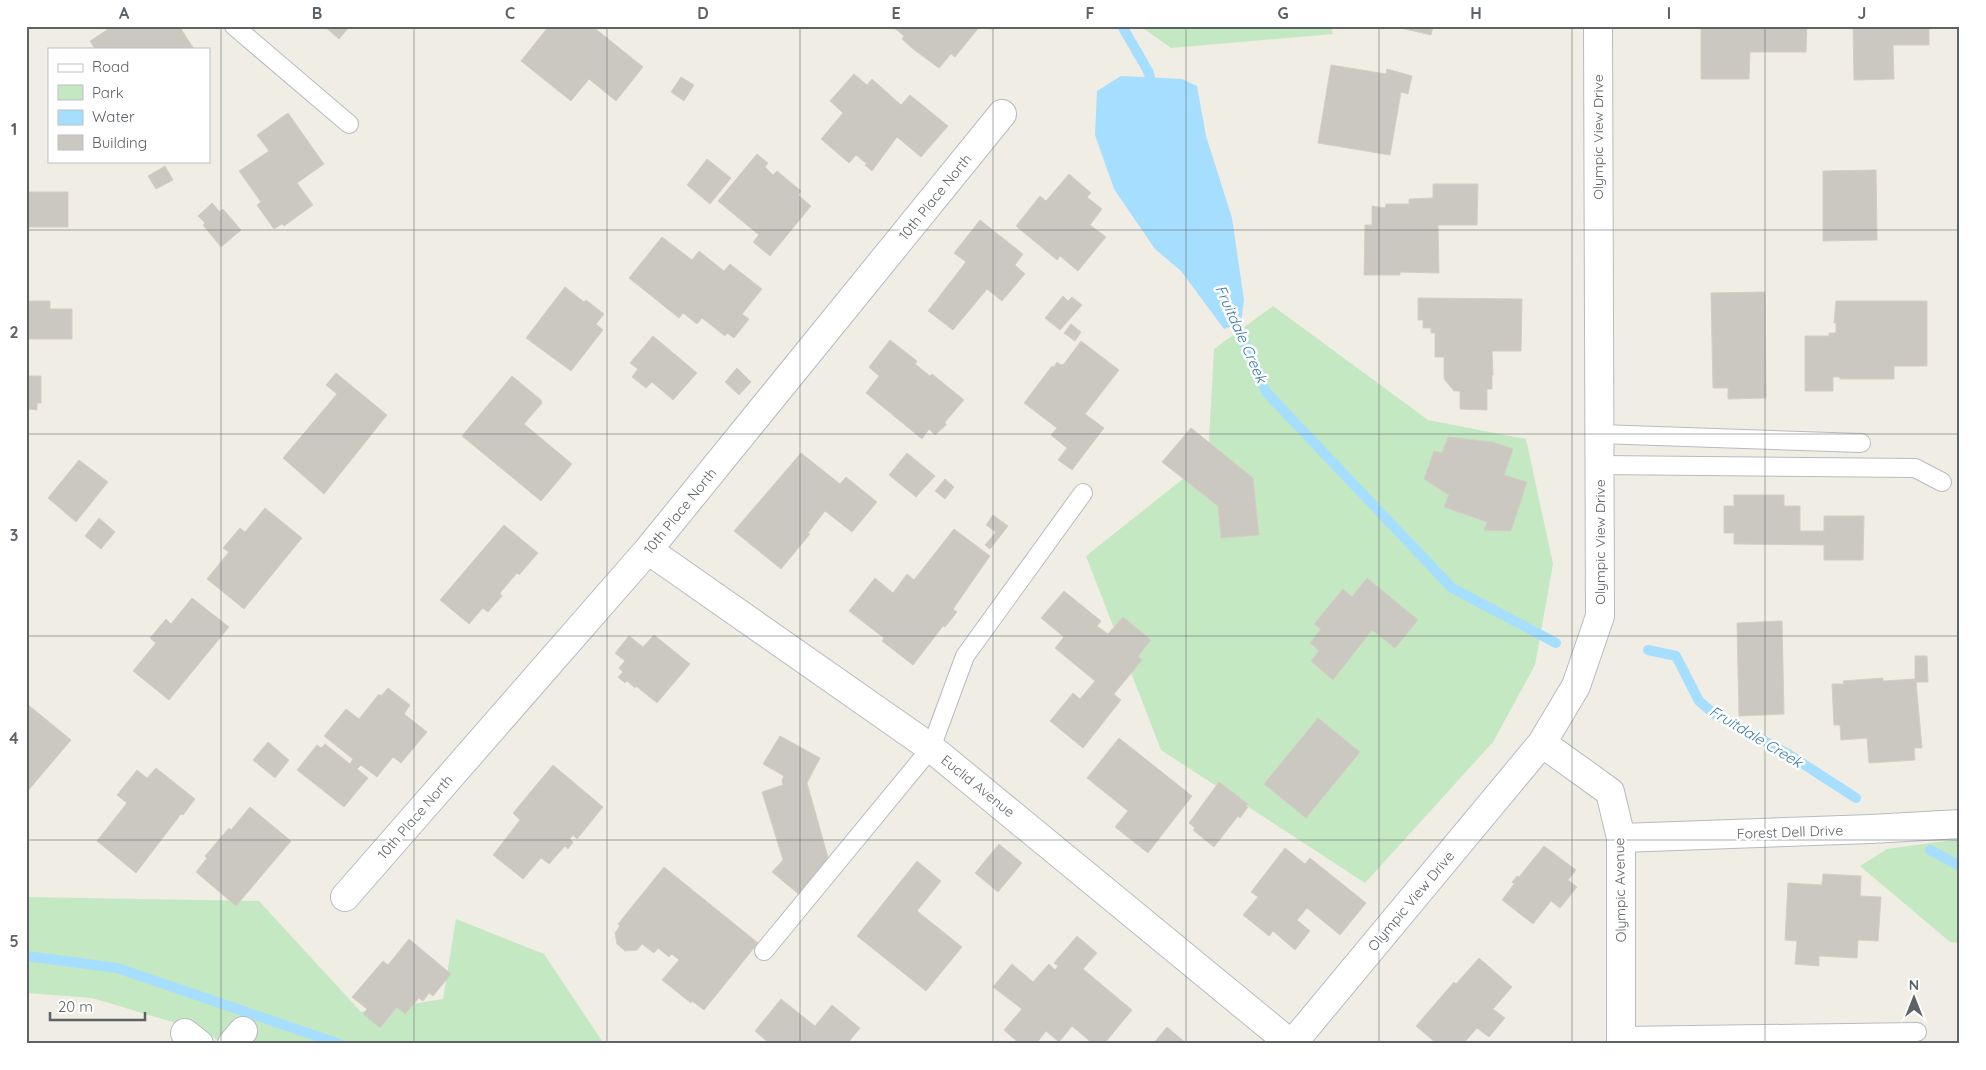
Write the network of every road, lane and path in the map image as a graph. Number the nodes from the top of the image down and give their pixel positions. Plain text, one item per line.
1 (234, 26) edge
2 (1598, 26) edge
3 (1002, 114) dead end
4 (349, 124) dead end
5 (1599, 434) junction
6 (1861, 443) dead end
7 (1600, 465) junction
8 (1942, 482) dead end
9 (1083, 493) dead end
10 (648, 550) junction
11 (1542, 743) junction
12 (931, 748) junction
13 (1960, 824) edge
14 (1621, 838) junction
15 (345, 897) dead end
16 (764, 951) dead end
17 (1917, 1032) dead end
18 (1621, 1040) edge
19 (1292, 1044) edge

1 - 4 lane
2 - 5 street, Olympic View Drive
3 - 10 street, 10th Place North
5 - 6 lane
5 - 7 street, Olympic View Drive
7 - 8 lane
7 - 11 street, Olympic View Drive
9 - 12 lane
10 - 12 street, Euclid Avenue
10 - 15 street, 10th Place North
11 - 14 street, Olympic Avenue
11 - 19 street, Olympic View Drive
12 - 16 lane
12 - 19 street, Euclid Avenue
13 - 14 street, Forest Dell Drive
14 - 18 street, Olympic Avenue
17 - 18 lane

